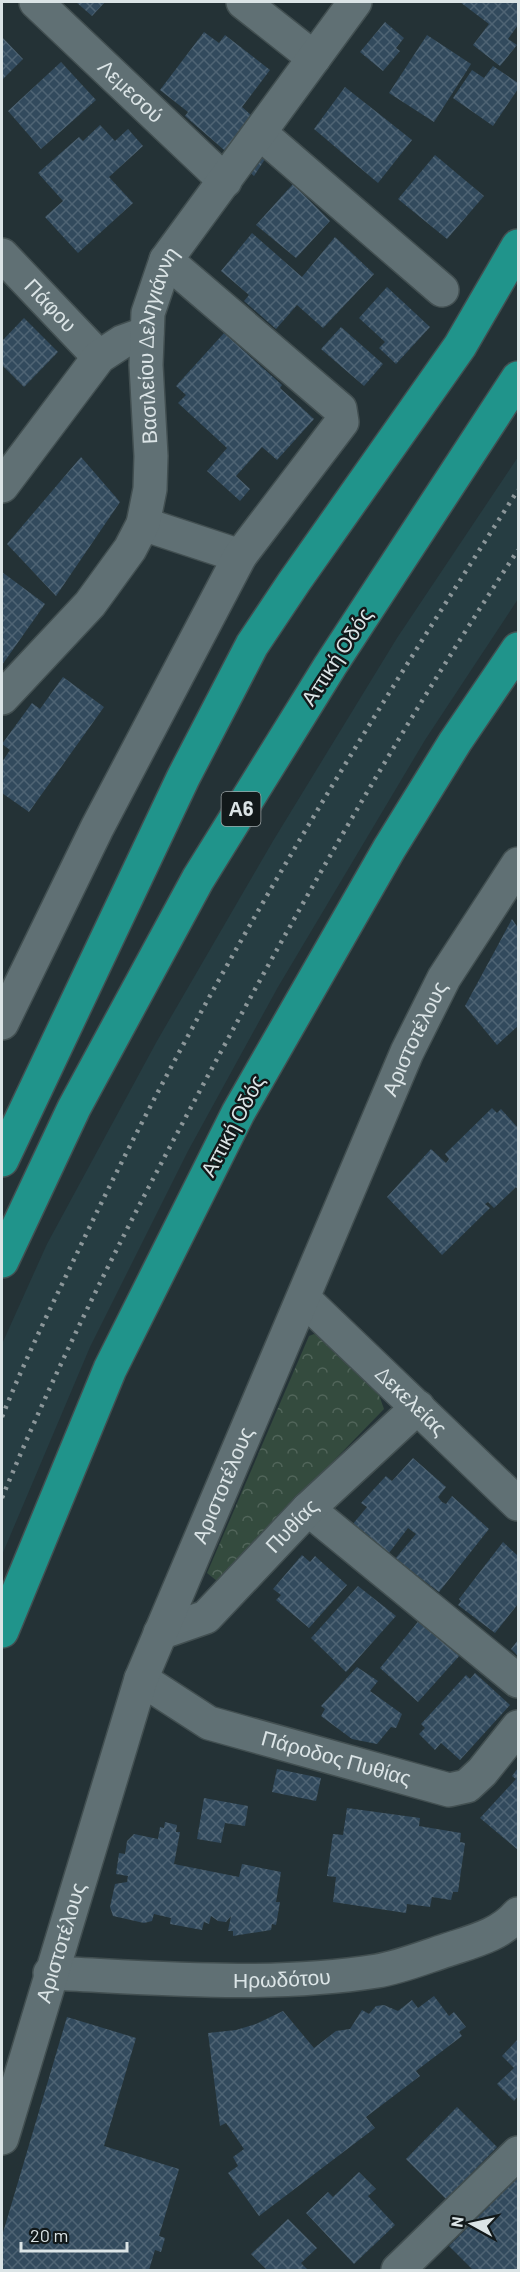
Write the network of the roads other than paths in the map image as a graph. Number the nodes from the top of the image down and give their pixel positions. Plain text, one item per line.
1 (36, 2) edge
2 (243, 2) edge
3 (355, 2) edge
4 (314, 58) junction
5 (260, 133) junction
6 (225, 181) junction
7 (519, 246) edge
8 (2, 255) edge
9 (166, 260) junction
10 (442, 290) dead end
11 (147, 333) junction
12 (99, 357) junction
13 (519, 378) edge
14 (2, 486) edge
15 (143, 524) junction
16 (240, 556) junction
17 (519, 648) edge
18 (519, 662) edge
19 (2, 698) edge
20 (454, 742) junction
21 (519, 864) edge
22 (509, 904) edge
23 (2, 1023) edge
24 (2, 1160) edge
25 (2, 1261) edge
26 (304, 1299) junction
27 (418, 1407) junction
28 (519, 1504) edge
29 (308, 1509) junction
30 (2, 1631) edge
31 (160, 1634) junction
32 (141, 1679) junction
33 (519, 1681) edge
34 (519, 1727) edge
35 (515, 1927) edge
36 (50, 1973) junction
37 (2, 2138) edge
38 (519, 2153) edge
39 (398, 2271) edge

1 - 6 street, Λεμεσού
2 - 4 street
3 - 4 street, Βασιλείου Δεληγιάννη
4 - 5 street, Βασιλείου Δεληγιάννη
5 - 6 street, Βασιλείου Δεληγιάννη
5 - 10 street
6 - 9 street, Βασιλείου Δεληγιάννη
7 - 24 highway
8 - 12 street, Πάφου
9 - 11 street, Βασιλείου Δεληγιάννη
9 - 16 street
11 - 12 street
11 - 15 street, Βασιλείου Δεληγιάννη
12 - 14 street
13 - 25 highway, Αττική Οδός / Α6
15 - 16 street
15 - 19 street, Βασιλείου Δεληγιάννη
16 - 23 street
17 - 20 highway, Αττική Οδός
18 - 20 highway
20 - 30 highway, Αττική Οδός
21 - 22 street, Αριστοτέλους
22 - 26 street, Αριστοτέλους
26 - 27 street, Δεκελείας
26 - 31 street, Αριστοτέλους
27 - 28 street, Δεκελείας
27 - 29 street, Πυθίας
29 - 31 street, Πυθίας
29 - 33 street
31 - 32 street, Αριστοτέλους
32 - 34 street, Πάροδος Πυθίας
32 - 36 street, Αριστοτέλους
35 - 36 street, Ηρωδότου
36 - 37 street, Αριστοτέλους
38 - 39 street

